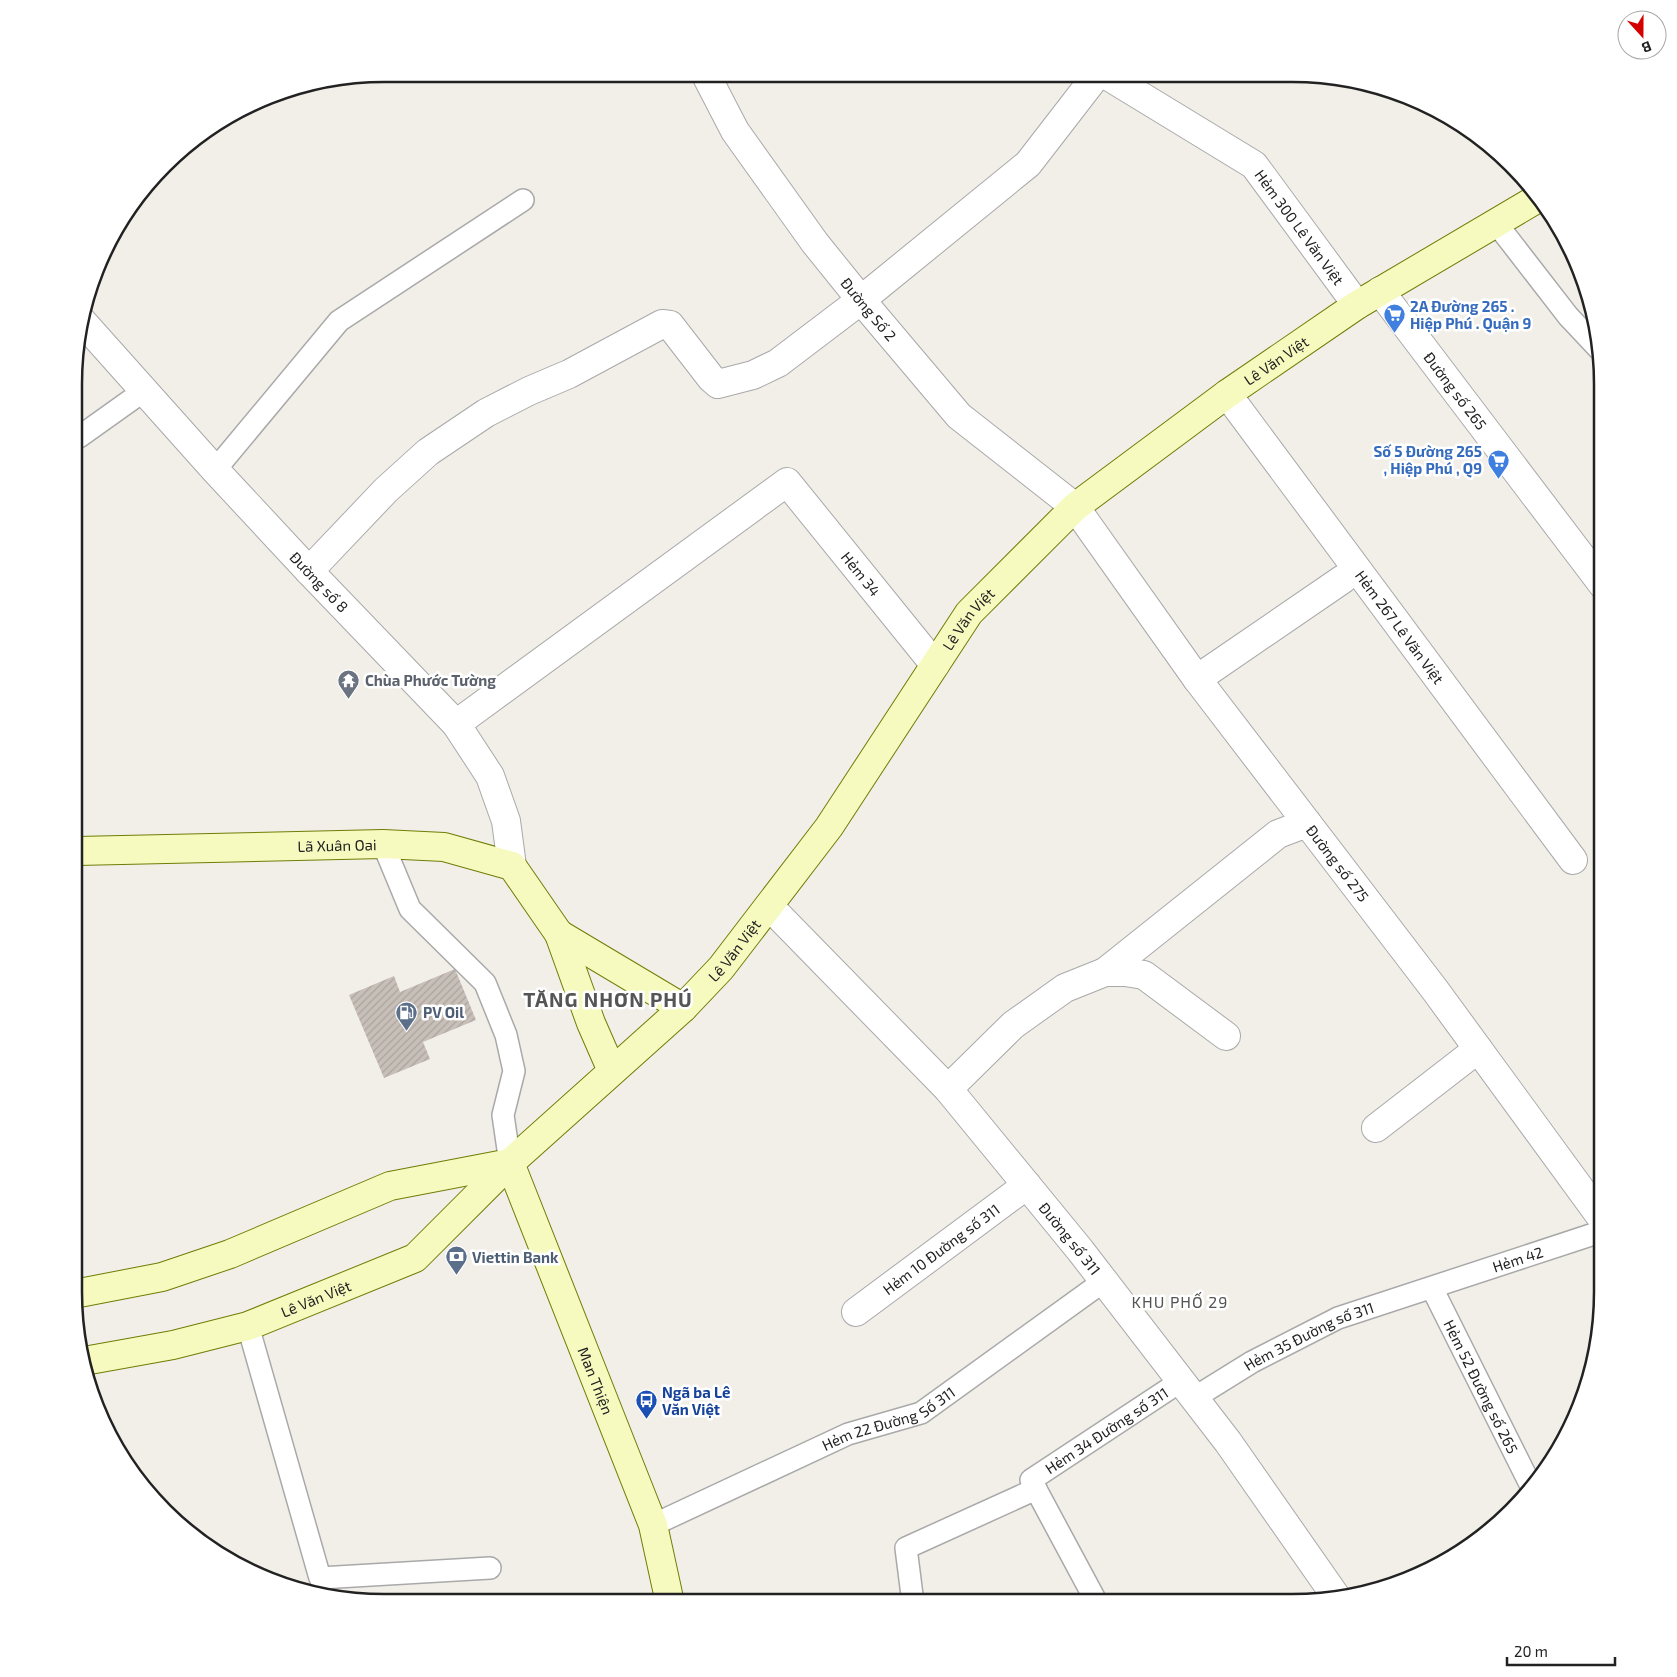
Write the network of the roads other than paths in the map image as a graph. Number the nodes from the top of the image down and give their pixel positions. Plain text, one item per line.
1 (710, 82) edge
2 (1091, 82) edge
3 (1118, 82) edge
4 (523, 200) dead end
5 (1531, 200) edge
6 (1496, 223) junction
7 (1380, 292) junction
8 (861, 300) junction
9 (1357, 305) junction
10 (88, 327) edge
11 (1591, 341) edge
12 (145, 390) junction
13 (1227, 394) junction
14 (82, 435) edge
15 (215, 470) junction
16 (1075, 507) junction
17 (309, 571) junction
18 (1594, 573) edge
19 (1343, 579) dead end
20 (934, 665) junction
21 (1197, 679) junction
22 (456, 724) junction
23 (1307, 823) junction
24 (383, 844) junction
25 (82, 851) edge
26 (1573, 860) dead end
27 (512, 866) junction
28 (769, 906) junction
29 (558, 934) junction
30 (1105, 972) junction
31 (683, 1008) junction
32 (1226, 1036) dead end
33 (1478, 1048) junction
34 (612, 1071) junction
35 (948, 1089) junction
36 (1376, 1128) dead end
37 (510, 1163) junction
38 (1027, 1185) junction
39 (1594, 1208) edge
40 (1594, 1234) edge
41 (1104, 1281) junction
42 (1432, 1288) junction
43 (82, 1292) edge
44 (856, 1312) dead end
45 (248, 1326) junction
46 (90, 1360) edge
47 (1187, 1389) junction
48 (1528, 1480) edge
49 (1033, 1485) junction
50 (653, 1525) junction
51 (490, 1568) dead end
52 (1332, 1592) edge
53 (668, 1594) edge
54 (912, 1594) edge
55 (1092, 1594) edge

1 - 8 street, Đường Số 2
2 - 8 street
3 - 9 street, Hẻm 300 Lê Văn Việt
4 - 15 lane
5 - 6 main road, Lê Văn Việt
6 - 7 main road, Lê Văn Việt
6 - 11 lane
7 - 9 main road, Lê Văn Việt
7 - 18 street, Đường số 265
8 - 16 street, Đường Số 2
8 - 17 street
9 - 13 main road, Lê Văn Việt
10 - 12 street, Đường số 8
12 - 14 lane
12 - 15 street, Đường số 8
13 - 16 main road, Lê Văn Việt
13 - 26 street, Hẻm 267 Lê Văn Việt
15 - 17 street, Đường số 8
16 - 20 main road, Lê Văn Việt
16 - 21 street, Đường số 275
17 - 22 street, Đường số 8
19 - 21 street
20 - 22 street, Hẻm 34
20 - 28 main road, Lê Văn Việt
21 - 23 street, Đường số 275
22 - 27 street, Đường số 8
23 - 30 street
23 - 33 street, Đường số 275
24 - 25 main road, Lã Xuân Oai
24 - 27 main road, Lã Xuân Oai
24 - 37 lane
27 - 29 main road
28 - 31 main road, Lê Văn Việt
28 - 35 street, Đường số 311
29 - 31 main road
29 - 34 main road
30 - 32 street
30 - 35 street
31 - 34 main road, Lê Văn Việt
33 - 36 street
33 - 39 street, Đường số 275
34 - 37 main road, Lê Văn Việt
35 - 38 street, Đường số 311
37 - 43 main road
37 - 45 main road, Lê Văn Việt
37 - 50 main road, Man Thiện
38 - 41 street, Đường số 311
38 - 44 street, Hẻm 10 Đường số 311
40 - 42 lane, Hẻm 42
41 - 47 street, Đường số 311
41 - 50 lane, Hẻm 22 Đường Số 311
42 - 47 lane, Hẻm 35 Đường số 311
42 - 48 lane, Hẻm 52 Đường số 265
45 - 46 main road, Lê Văn Việt
45 - 51 lane
47 - 49 lane, Hẻm 34 Đường số 311
47 - 52 street, Đường số 311
49 - 54 lane, Hẻm 34 Đường số 311
49 - 55 lane
50 - 53 main road, Man Thiện

